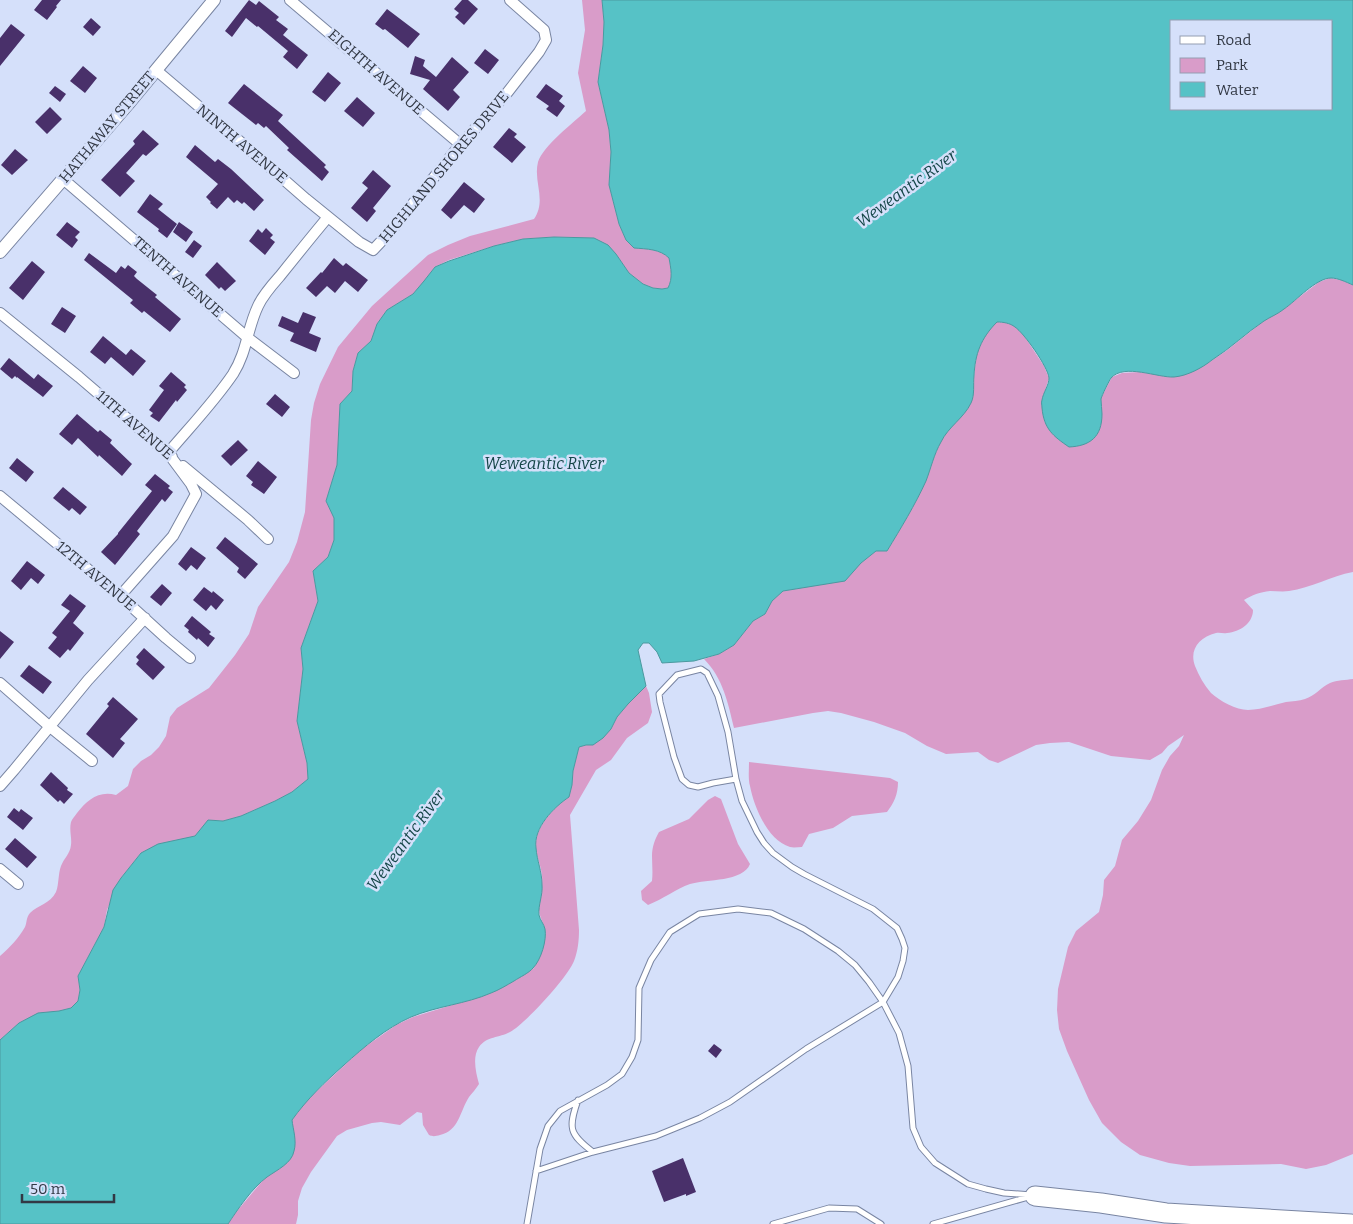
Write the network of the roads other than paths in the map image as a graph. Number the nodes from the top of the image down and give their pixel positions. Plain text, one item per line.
1 (214, 0) edge
2 (290, 0) edge
3 (510, 0) edge
4 (521, 0) edge
5 (524, 12) junction
6 (156, 70) junction
7 (461, 145) junction
8 (63, 179) junction
9 (328, 217) junction
10 (0, 252) edge
11 (0, 313) edge
12 (248, 338) junction
13 (294, 373) dead end
14 (168, 453) junction
15 (0, 496) edge
16 (268, 538) dead end
17 (120, 596) junction
18 (145, 618) junction
19 (190, 658) dead end
20 (0, 683) edge
21 (50, 726) junction
22 (92, 761) dead end
23 (736, 779) junction
24 (0, 786) edge
25 (0, 869) edge
26 (18, 884) dead end
27 (883, 1002) junction
28 (578, 1100) junction
29 (593, 1152) junction
30 (536, 1171) junction
31 (1035, 1196) junction
32 (527, 1224) edge
33 (773, 1224) edge
34 (881, 1224) edge
35 (933, 1224) edge
36 (1351, 1224) edge

1 - 6 street, HATHAWAY STREET
2 - 7 street, EIGHTH AVENUE
3 - 5 street
4 - 5 street
5 - 7 street, HIGHLAND SHORES DRIVE
6 - 8 street, HATHAWAY STREET
6 - 9 street, NINTH AVENUE
7 - 9 street, HIGHLAND SHORES DRIVE
8 - 10 street, HATHAWAY STREET
8 - 12 street, TENTH AVENUE
9 - 12 street
11 - 14 street, 11TH AVENUE
12 - 13 street, TENTH AVENUE
12 - 14 street
14 - 16 street, 11TH AVENUE
14 - 17 street
15 - 17 street, 12TH AVENUE
17 - 18 street, 12TH AVENUE
18 - 19 street, 12TH AVENUE
18 - 21 street
20 - 21 street
21 - 22 street
21 - 24 street
23 - 23 lane
23 - 27 lane
25 - 26 street
27 - 28 lane
27 - 29 lane
27 - 31 lane
28 - 29 lane
28 - 30 lane
29 - 30 lane
30 - 32 lane
31 - 35 lane
31 - 36 highway
33 - 34 lane

